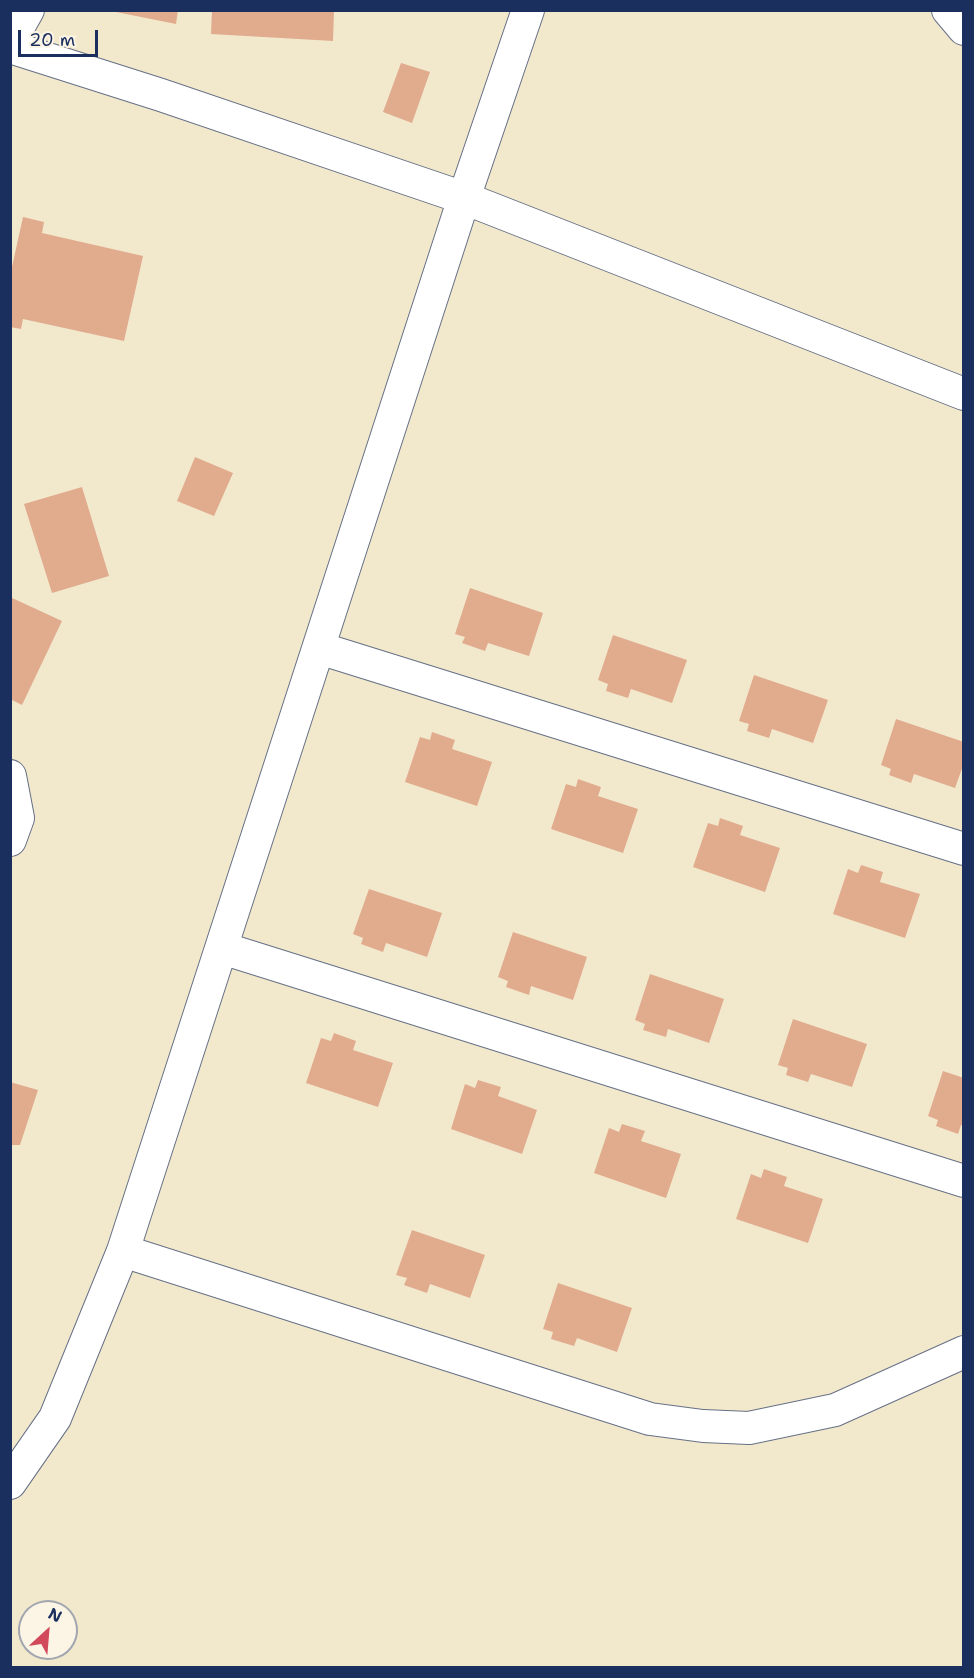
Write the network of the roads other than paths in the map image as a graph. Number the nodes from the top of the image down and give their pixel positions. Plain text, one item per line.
1 (28, 10) edge
2 (528, 10) edge
3 (948, 10) edge
4 (963, 29) edge
5 (10, 42) edge
6 (10, 47) edge
7 (464, 198) junction
8 (963, 394) edge
9 (319, 648) junction
10 (10, 776) edge
11 (10, 840) edge
12 (963, 849) edge
13 (222, 948) junction
14 (963, 1181) edge
15 (123, 1251) junction
16 (963, 1352) edge
17 (10, 1484) edge

1 - 5 street
2 - 7 street
3 - 4 street
6 - 7 street
7 - 8 street
7 - 9 street
9 - 12 street
9 - 13 street
10 - 11 street
13 - 14 street
13 - 15 street
15 - 16 street
15 - 17 street

